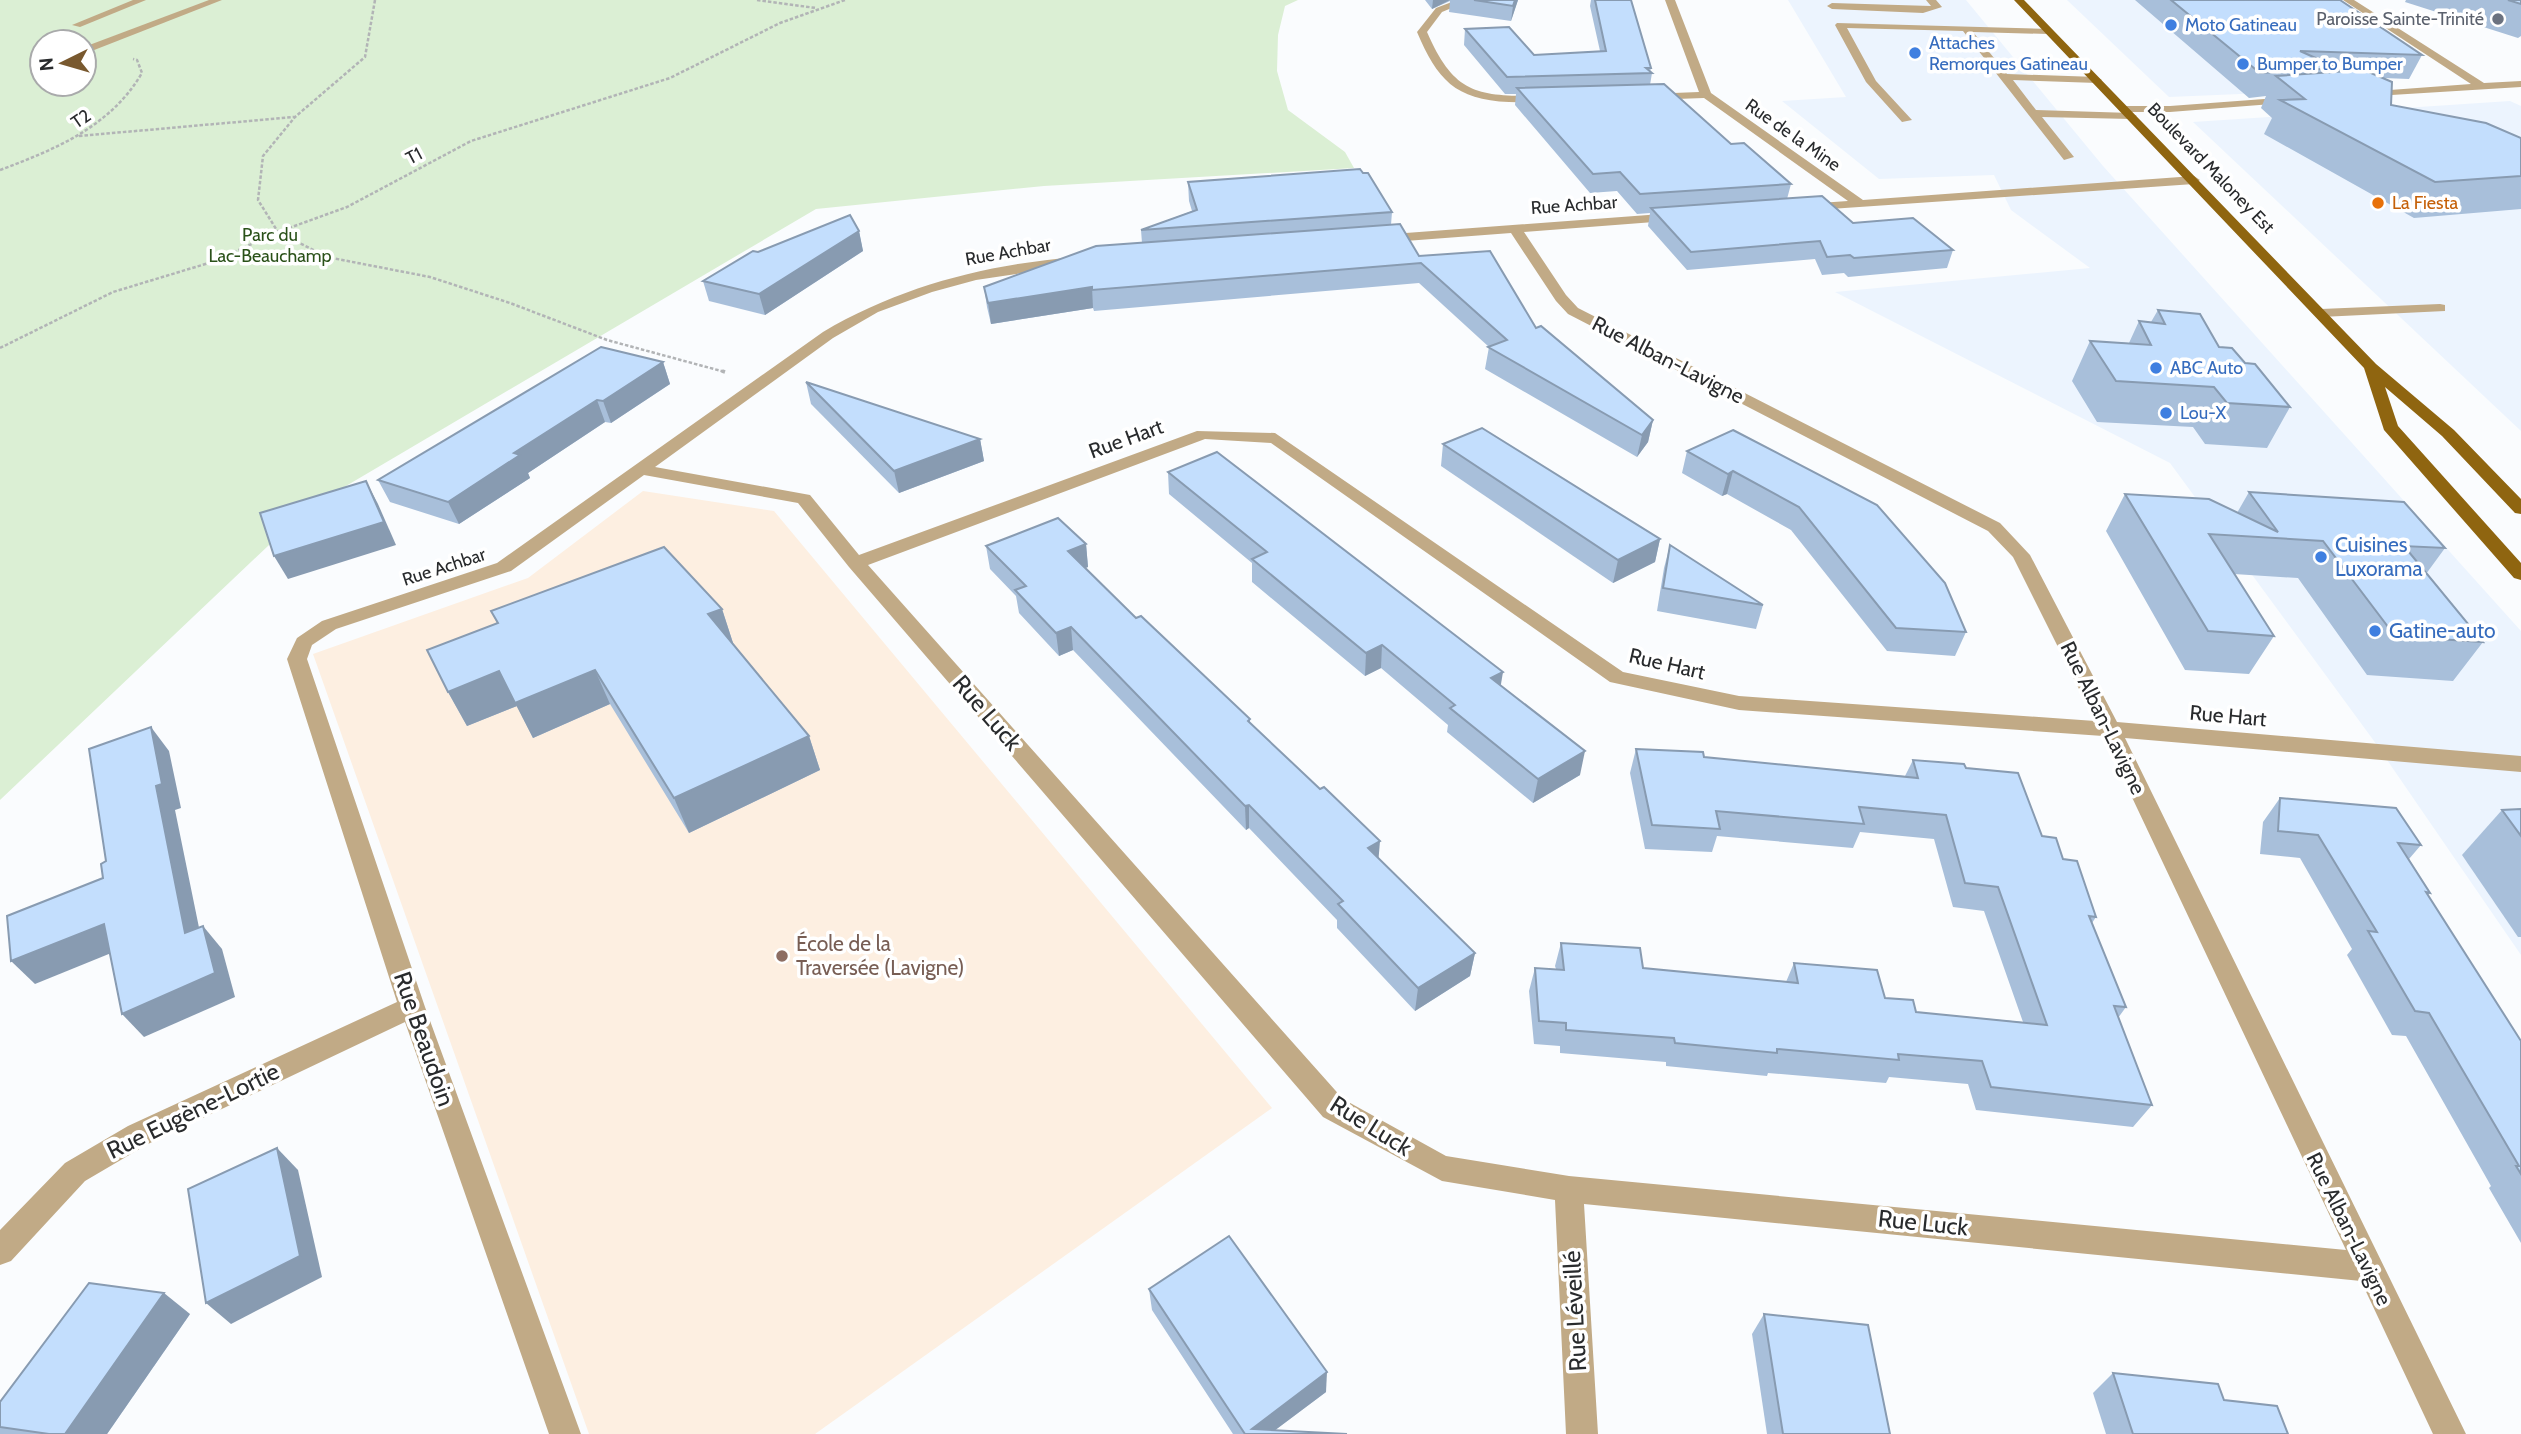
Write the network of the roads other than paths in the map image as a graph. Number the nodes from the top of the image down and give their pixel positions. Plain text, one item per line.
1 (141, 0) edge
2 (217, 0) edge
3 (1466, 0) edge
4 (1670, 0) edge
5 (1931, 0) edge
6 (2019, 0) edge
7 (2348, 0) edge
8 (1831, 3) edge
9 (76, 25) dead end
10 (1840, 25) junction
11 (1965, 28) junction
12 (2048, 31) junction
13 (98, 46) edge
14 (2004, 77) junction
15 (2097, 80) junction
16 (2521, 83) edge
17 (2481, 86) junction
18 (1706, 95) junction
19 (2349, 96) edge
20 (1637, 98) edge
21 (1560, 99) edge
22 (2309, 99) edge
23 (2127, 112) junction
24 (2033, 113) junction
25 (1906, 120) dead end
26 (2068, 157) dead end
27 (2194, 180) junction
28 (1860, 204) junction
29 (1791, 209) edge
30 (1695, 216) edge
31 (1515, 229) junction
32 (1364, 240) edge
33 (1090, 260) edge
34 (2440, 308) dead end
35 (2320, 313) junction
36 (2371, 367) junction
37 (642, 468) junction
38 (2521, 509) edge
39 (856, 563) junction
40 (2521, 574) edge
41 (304, 642) joint
42 (2110, 729) junction
43 (2521, 764) edge
44 (412, 1007) junction
45 (1569, 1189) junction
46 (0, 1251) edge
47 (2367, 1267) junction
48 (565, 1434) edge
49 (1581, 1434) edge
50 (2450, 1434) edge

1 - 9 street
2 - 13 street
3 - 21 street
4 - 18 street
5 - 8 street
6 - 12 main road, Boulevard Maloney Est
7 - 17 street
8 - 10 street
10 - 11 street
10 - 25 street
11 - 12 street
11 - 14 street
12 - 15 main road, Boulevard Maloney Est
14 - 15 street
14 - 24 street
15 - 23 main road, Boulevard Maloney Est
16 - 17 street
17 - 19 street
18 - 20 street
18 - 28 street, Rue de la Mine
22 - 23 street
23 - 24 street
23 - 27 main road, Boulevard Maloney Est
24 - 26 street
27 - 28 street
27 - 35 main road, Boulevard Maloney Est
28 - 29 street
30 - 31 street, Rue Achbar
31 - 32 street, Rue Achbar
31 - 42 street, Rue Alban-Lavigne
33 - 37 street, Rue Achbar
34 - 35 street
35 - 36 main road, Boulevard Maloney Est
36 - 38 main road, Boulevard Maloney Est
36 - 40 main road, Boulevard Maloney Est
37 - 39 street, Rue Luck
37 - 41 street, Rue Achbar
39 - 42 street, Rue Hart
39 - 45 street, Rue Luck
41 - 44 street, Rue Beaudoin
42 - 43 street, Rue Hart
42 - 47 street, Rue Alban-Lavigne
44 - 46 street, Rue Eugène-Lortie
44 - 48 street, Rue Beaudoin
45 - 47 street, Rue Luck
45 - 49 street, Rue Léveillé
47 - 50 street, Rue Alban-Lavigne

